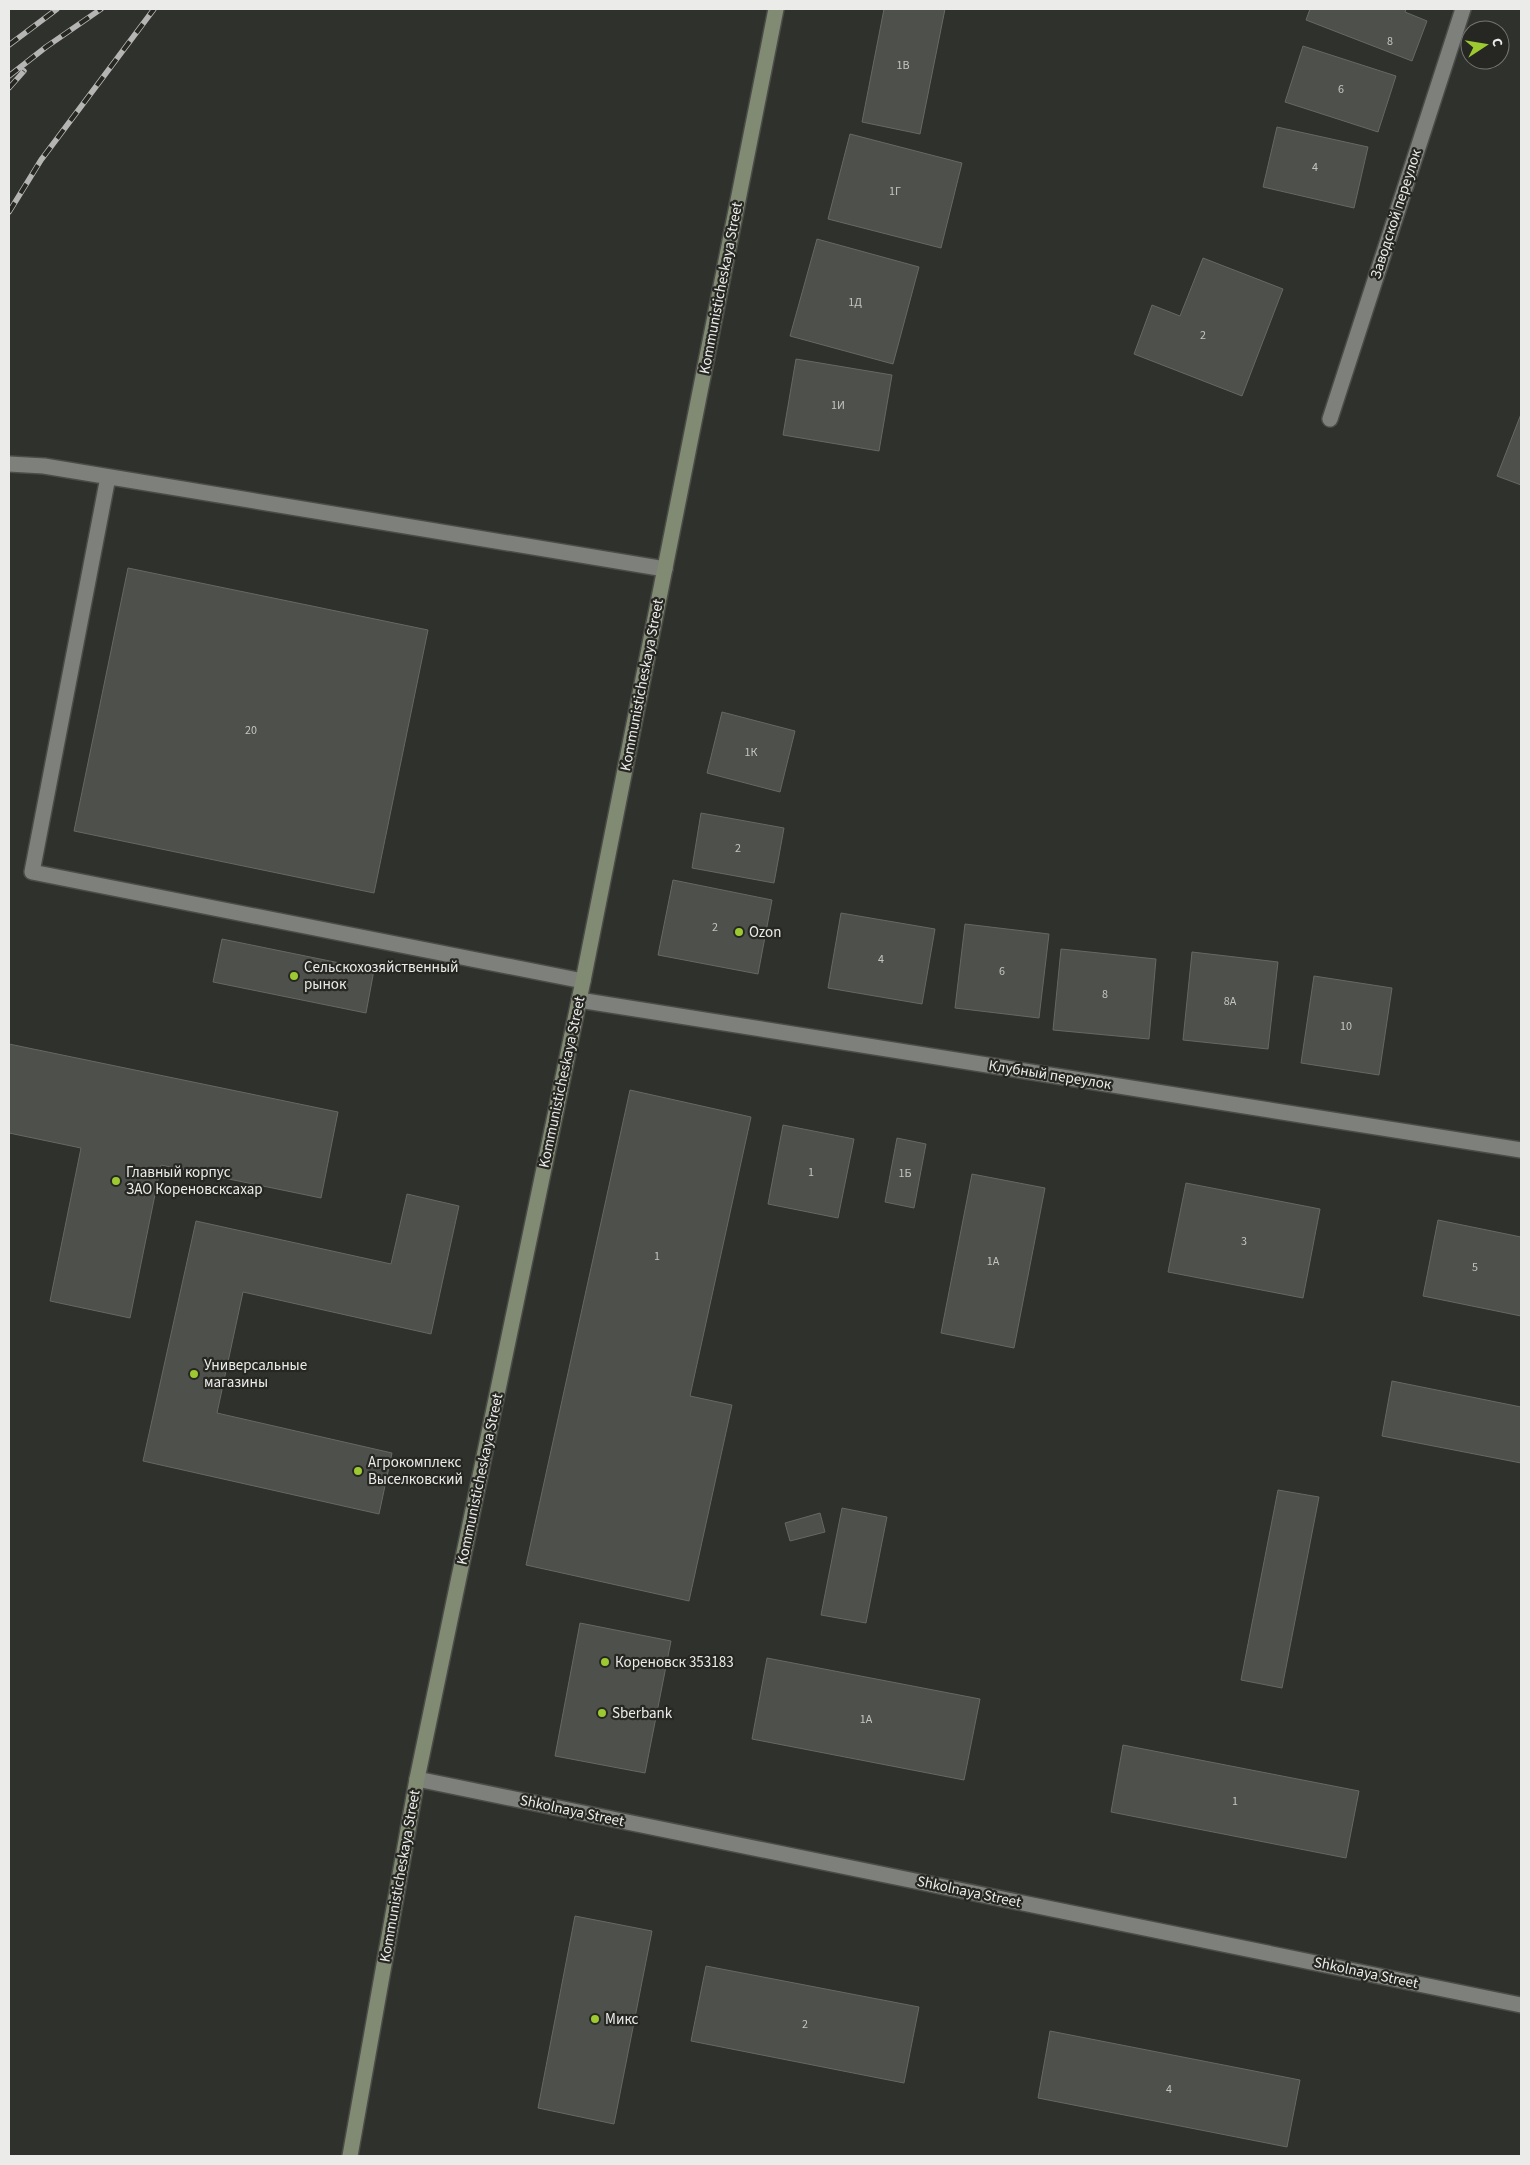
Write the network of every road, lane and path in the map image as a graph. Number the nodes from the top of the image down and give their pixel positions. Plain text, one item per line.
1 (776, 9) edge
2 (1463, 9) edge
3 (1330, 419) dead end
4 (9, 464) edge
5 (108, 476) junction
6 (665, 568) junction
7 (583, 981) junction
8 (579, 1000) junction
9 (1521, 1150) edge
10 (417, 1779) junction
11 (1521, 2005) edge
12 (350, 2156) edge

1 - 6 street, Kommunisticheskaya Street
2 - 3 street, Заводской переулок
4 - 5 street
5 - 6 street
5 - 7 street
6 - 7 street, Kommunisticheskaya Street
7 - 8 street, Kommunisticheskaya Street
8 - 9 street, Клубный переулок
8 - 10 street, Kommunisticheskaya Street
10 - 11 street, Shkolnaya Street
10 - 12 street, Kommunisticheskaya Street

